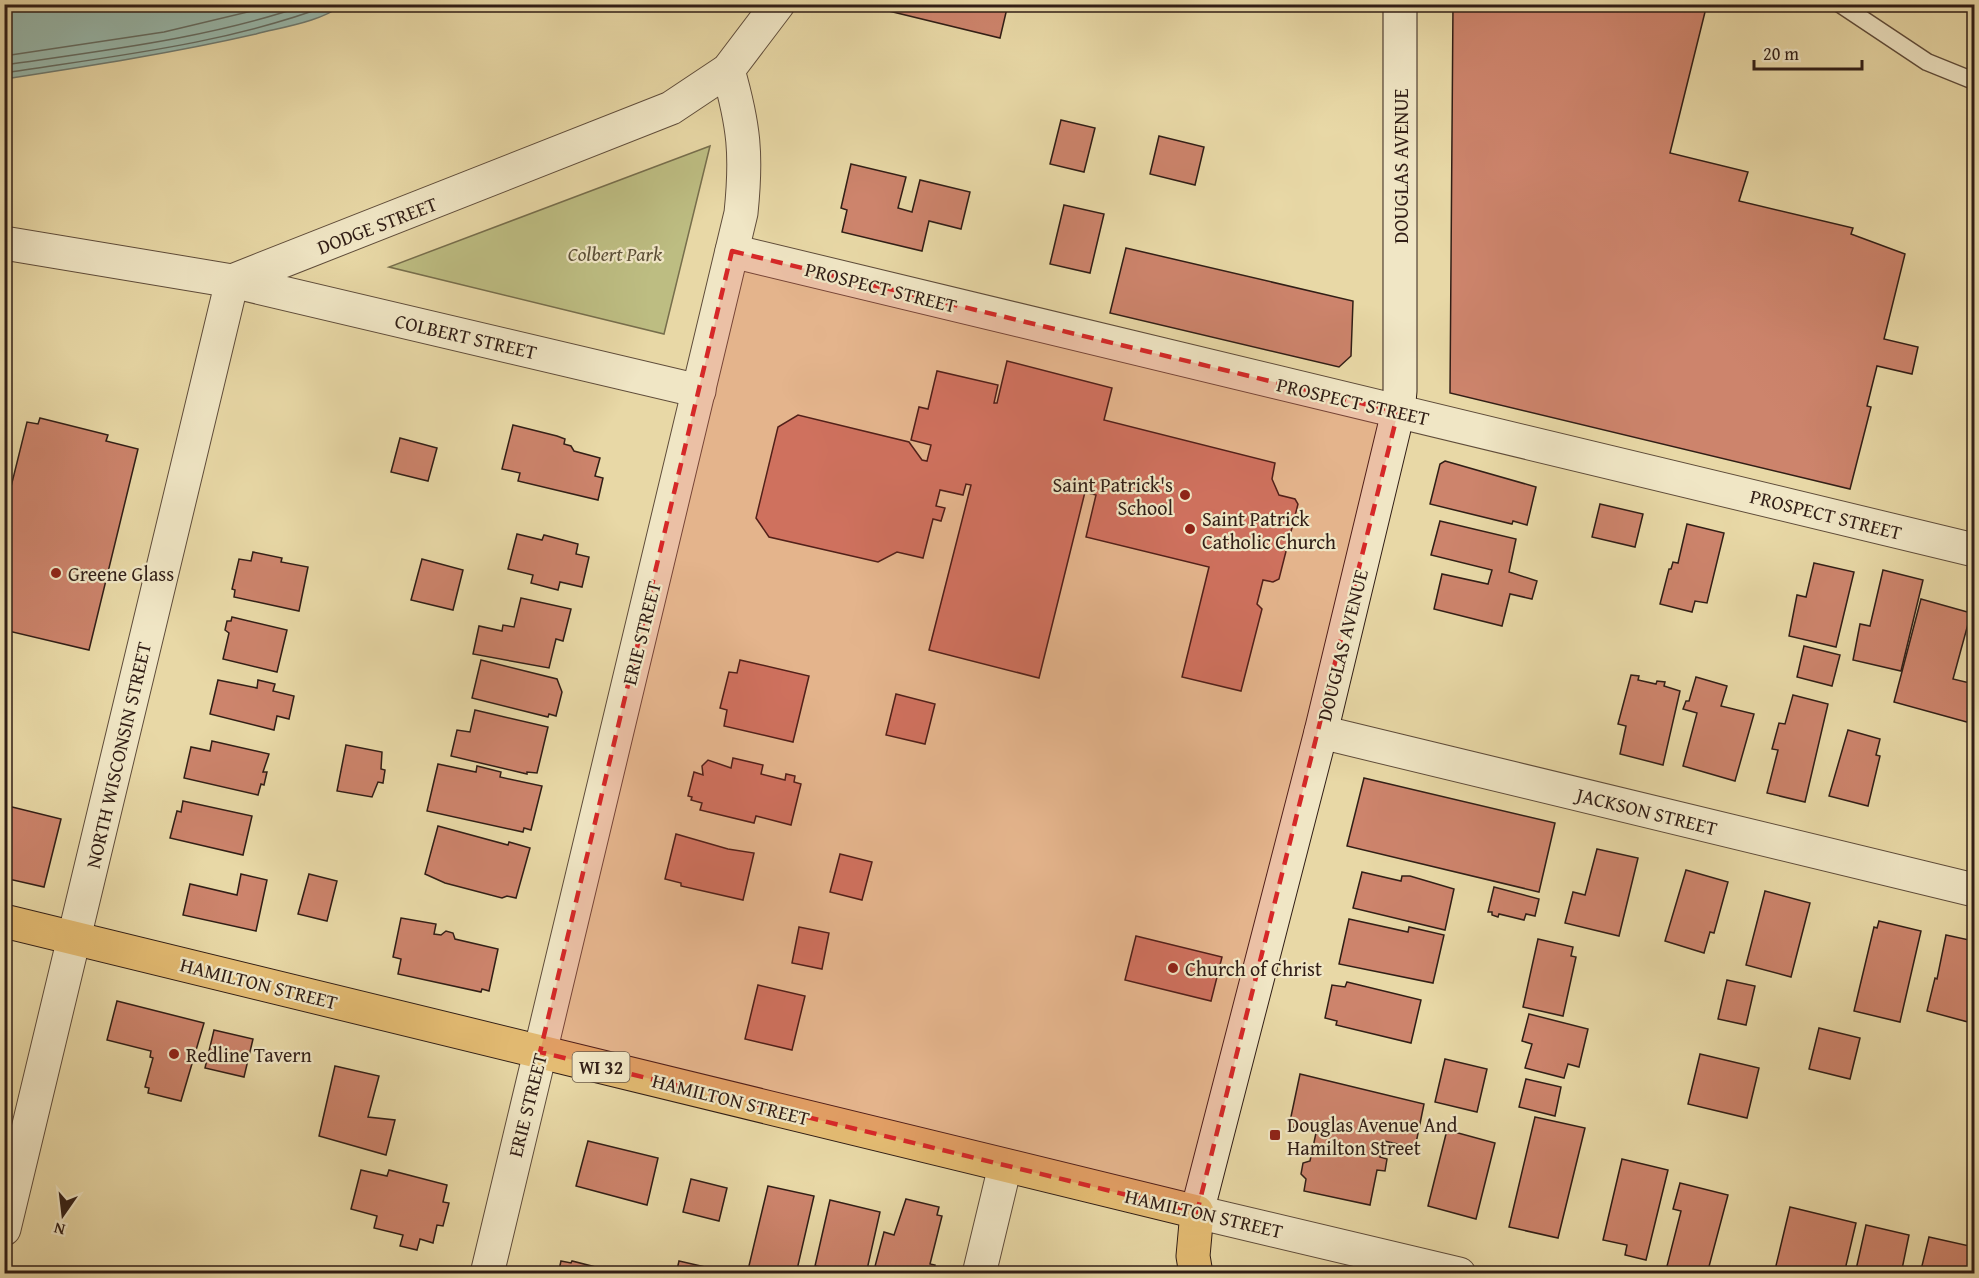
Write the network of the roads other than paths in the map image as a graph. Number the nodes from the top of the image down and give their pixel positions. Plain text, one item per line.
1 (778, 4) edge
2 (1400, 4) edge
3 (1840, 4) edge
4 (728, 70) junction
5 (1974, 81) edge
6 (4, 243) edge
7 (732, 251) junction
8 (232, 281) junction
9 (699, 391) junction
10 (1398, 412) junction
11 (1974, 550) edge
12 (1321, 732) junction
13 (1974, 890) edge
14 (4, 921) edge
15 (74, 939) junction
16 (540, 1052) junction
17 (1005, 1166) junction
18 (1197, 1212) junction
19 (4, 1229) edge
20 (487, 1274) edge
21 (980, 1274) edge
22 (1196, 1274) edge
23 (1459, 1274) edge

1 - 4 street
2 - 10 street, DOUGLAS AVENUE
3 - 5 lane
4 - 7 street, ERIE STREET
4 - 8 street, DODGE STREET
6 - 8 street
7 - 9 street, ERIE STREET
7 - 10 street, PROSPECT STREET
8 - 9 street, COLBERT STREET
8 - 15 street, NORTH WISCONSIN STREET
9 - 16 street, ERIE STREET
10 - 11 street, PROSPECT STREET
10 - 12 street, DOUGLAS AVENUE
12 - 13 street, JACKSON STREET
12 - 18 street, DOUGLAS AVENUE
14 - 15 main road, HAMILTON STREET / WI 32
15 - 16 main road, HAMILTON STREET / WI 32
15 - 19 street, NORTH WISCONSIN STREET
16 - 17 main road, HAMILTON STREET / WI 32
16 - 20 street, ERIE STREET
17 - 18 main road, HAMILTON STREET / WI 32
17 - 21 street
18 - 22 main road, DOUGLAS AVENUE
18 - 23 street, HAMILTON STREET

